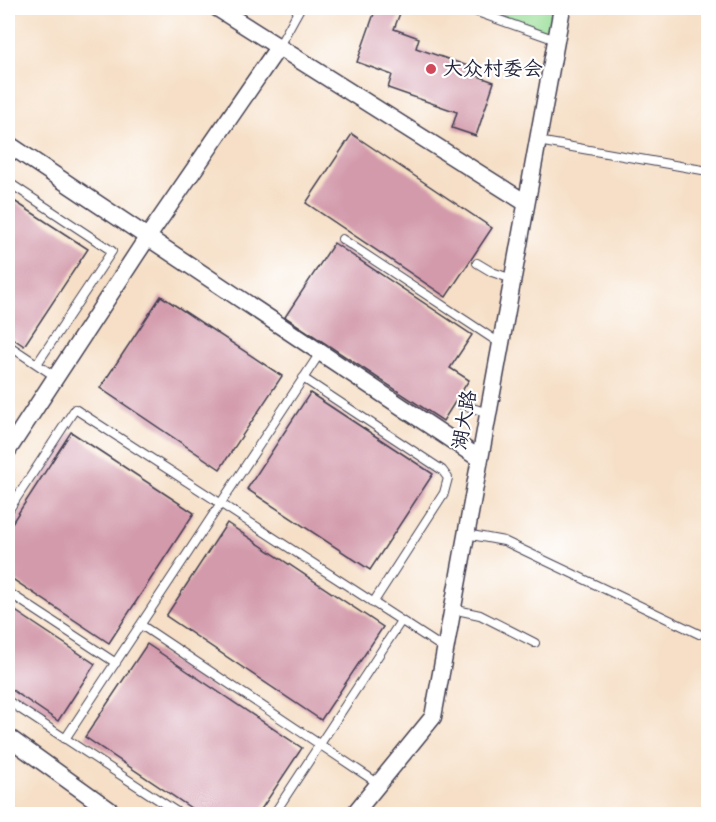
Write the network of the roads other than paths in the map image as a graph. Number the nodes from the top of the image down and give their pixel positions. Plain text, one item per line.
1 (217, 8) edge
2 (292, 8) edge
3 (300, 8) edge
4 (465, 8) edge
5 (562, 8) edge
6 (556, 40) junction
7 (279, 46) junction
8 (538, 141) junction
9 (8, 144) edge
10 (708, 171) edge
11 (8, 182) edge
12 (526, 202) junction
13 (147, 238) junction
14 (342, 238) dead end
15 (477, 263) dead end
16 (513, 279) junction
17 (501, 344) junction
18 (8, 345) edge
19 (320, 353) junction
20 (37, 364) junction
21 (56, 377) junction
22 (303, 378) junction
23 (460, 404) dead end
24 (488, 414) junction
25 (8, 450) edge
26 (480, 459) junction
27 (221, 504) junction
28 (8, 511) edge
29 (466, 534) junction
30 (8, 592) edge
31 (373, 603) junction
32 (452, 609) junction
33 (401, 621) junction
34 (141, 625) junction
35 (699, 634) dead end
36 (535, 643) dead end
37 (445, 650) junction
38 (116, 663) junction
39 (8, 701) edge
40 (8, 737) edge
41 (65, 739) junction
42 (320, 744) junction
43 (379, 784) junction
44 (115, 814) edge
45 (180, 814) edge
46 (274, 814) edge
47 (354, 814) edge

1 - 7 street
2 - 7 lane
3 - 7 lane
4 - 6 lane
5 - 6 street, 湖大路
6 - 8 street, 湖大路
7 - 12 street
7 - 13 street
8 - 10 lane
8 - 12 street, 湖大路
9 - 13 street
11 - 20 lane
12 - 16 street, 湖大路
13 - 19 street
13 - 21 street
14 - 17 lane
15 - 16 lane
16 - 17 street, 湖大路
17 - 24 street, 湖大路
18 - 20 lane
19 - 22 lane
19 - 26 street
20 - 21 lane
21 - 25 street
22 - 27 lane
22 - 31 lane
23 - 24 lane
24 - 26 street, 湖大路
26 - 29 street, 湖大路
27 - 28 lane
27 - 31 lane
27 - 34 lane
29 - 32 street, 湖大路
29 - 35 lane
30 - 38 lane
31 - 33 lane
32 - 36 lane
32 - 37 street, 湖大路
33 - 37 lane
33 - 42 lane
34 - 38 lane
34 - 42 lane
37 - 43 street, 湖大路
38 - 41 lane
39 - 41 lane
40 - 44 street
41 - 45 lane
42 - 43 lane
42 - 46 lane
43 - 47 street, 湖大路

